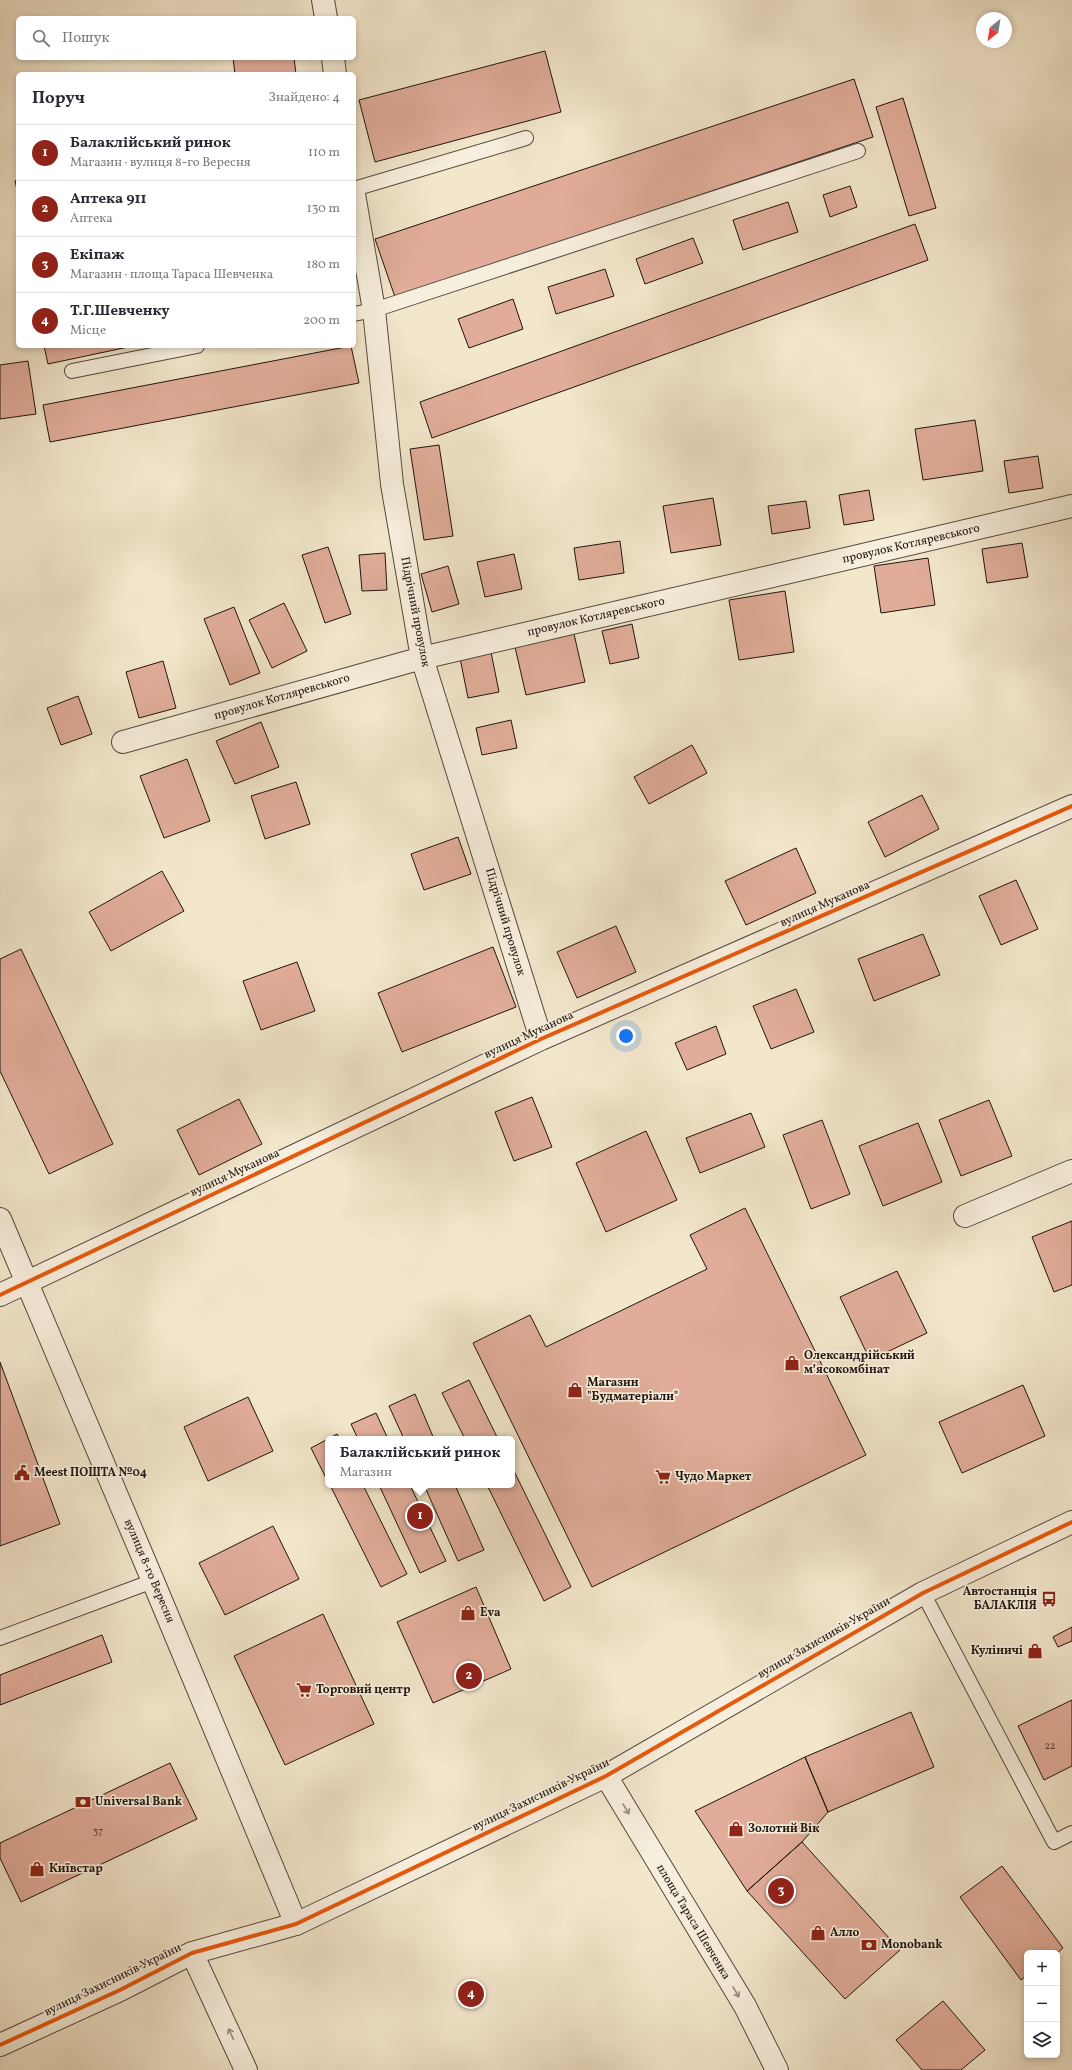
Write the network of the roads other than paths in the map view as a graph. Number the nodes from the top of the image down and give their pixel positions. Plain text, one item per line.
1 (324, 0) edge
2 (326, 16) edge
3 (333, 60) edge
4 (335, 72) edge
5 (526, 138) dead end
6 (858, 151) dead end
7 (356, 188) edge
8 (356, 218) edge
9 (364, 312) edge
10 (187, 348) edge
11 (72, 371) dead end
12 (1072, 506) edge
13 (422, 658) junction
14 (123, 742) dead end
15 (1072, 806) edge
16 (541, 1039) junction
17 (1072, 1171) edge
18 (965, 1216) dead end
19 (0, 1220) edge
20 (26, 1283) junction
21 (0, 1295) edge
22 (1072, 1522) edge
23 (153, 1581) junction
24 (923, 1593) junction
25 (0, 1638) edge
26 (606, 1776) junction
27 (1072, 1833) edge
28 (296, 1924) junction
29 (192, 1953) junction
30 (0, 2045) edge
31 (246, 2070) edge
32 (777, 2070) edge

1 - 2 street
3 - 4 street
5 - 7 lane
6 - 9 lane
8 - 9 street, Підрічний провулок
9 - 13 street, Підрічний провулок
10 - 11 lane
12 - 13 street, провулок Котляревського
13 - 14 street, провулок Котляревського
13 - 16 street, Підрічний провулок
15 - 16 street, вулиця Муканова
16 - 20 street, вулиця Муканова
17 - 18 street
19 - 20 street, вулиця 8-го Вересня
20 - 21 street, вулиця Муканова
20 - 23 street, вулиця 8-го Вересня
22 - 24 street, вулиця Захисників України
23 - 25 lane
23 - 28 street, вулиця 8-го Вересня
24 - 26 street, вулиця Захисників України
24 - 27 lane
26 - 28 street, вулиця Захисників України
26 -> 32 street, площа Тараса Шевченка
28 - 29 street, вулиця Захисників України
29 - 30 street, вулиця Захисників України
31 -> 29 street

